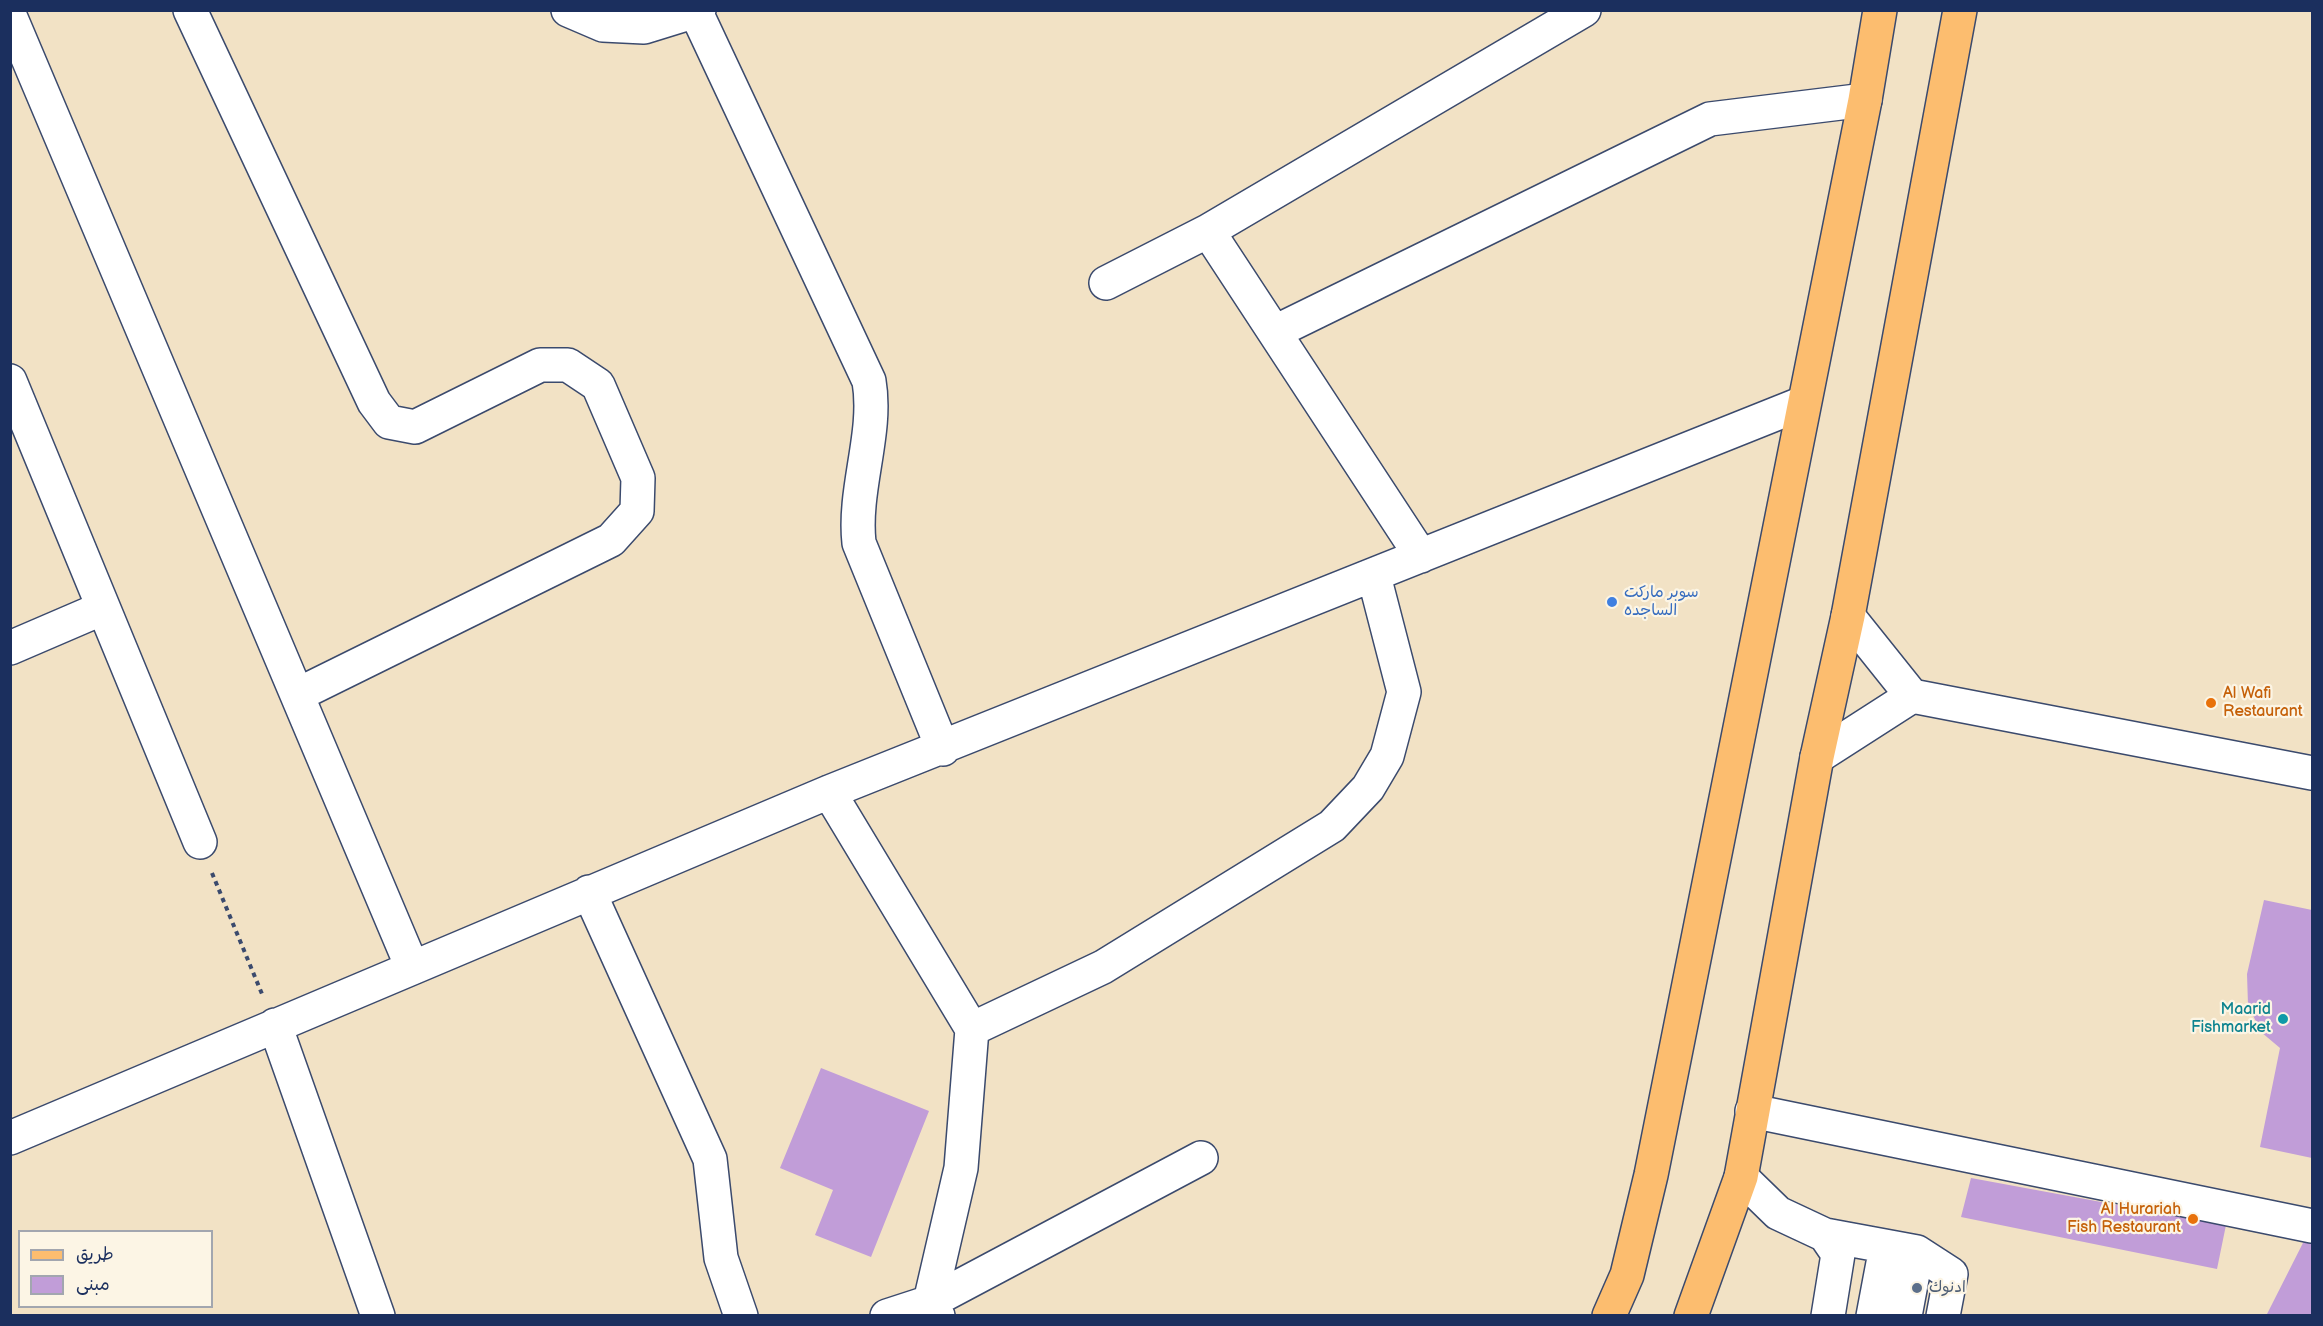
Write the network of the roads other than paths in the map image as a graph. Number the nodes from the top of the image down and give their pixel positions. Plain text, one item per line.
1 (190, 10) edge
2 (568, 10) edge
3 (1584, 10) edge
4 (1880, 10) edge
5 (1960, 10) edge
6 (697, 11) edge
7 (10, 16) edge
8 (1865, 100) junction
9 (1208, 231) junction
10 (1106, 283) dead end
11 (1275, 332) junction
12 (10, 381) edge
13 (1803, 403) junction
14 (1421, 556) junction
15 (1374, 576) junction
16 (103, 608) junction
17 (1848, 616) junction
18 (10, 648) edge
19 (297, 695) junction
20 (1912, 696) junction
21 (943, 749) junction
22 (1817, 757) junction
23 (2313, 773) edge
24 (829, 792) junction
25 (200, 842) road end
26 (589, 892) junction
27 (412, 967) junction
28 (274, 1025) junction
29 (972, 1029) junction
30 (1752, 1111) junction
31 (10, 1138) edge
32 (1201, 1158) dead end
33 (1741, 1177) junction
34 (2313, 1226) edge
35 (1825, 1235) junction
36 (1902, 1250) junction
37 (934, 1309) edge
38 (374, 1314) edge
39 (741, 1316) edge
40 (887, 1316) edge
41 (1609, 1316) edge
42 (1691, 1316) edge
43 (1828, 1316) edge
44 (1873, 1316) edge
45 (1905, 1316) edge
46 (1943, 1316) edge

1 - 19 street
2 - 6 street
3 - 9 street
4 - 8 main road
5 - 17 main road
6 - 21 street
7 - 19 street
8 - 11 street
8 - 13 main road
9 - 10 street
9 - 11 street
11 - 14 street
12 - 16 street
13 - 14 street
13 - 41 main road
14 - 15 street
15 - 21 street
15 - 29 street
16 - 18 street
16 - 25 street
17 - 20 street
17 - 22 main road
19 - 27 street
20 - 22 street
20 - 23 street
21 - 24 street
22 - 30 main road
24 - 26 street
24 - 29 street
26 - 27 street
26 - 39 street
27 - 28 street
28 - 31 street
28 - 38 street
29 - 37 street
30 - 33 main road
30 - 34 street
32 - 37 street
33 - 35 street
33 - 42 main road
35 - 36 street
35 - 43 street
36 - 44 street
36 - 45 street
36 - 46 street
37 - 40 street

